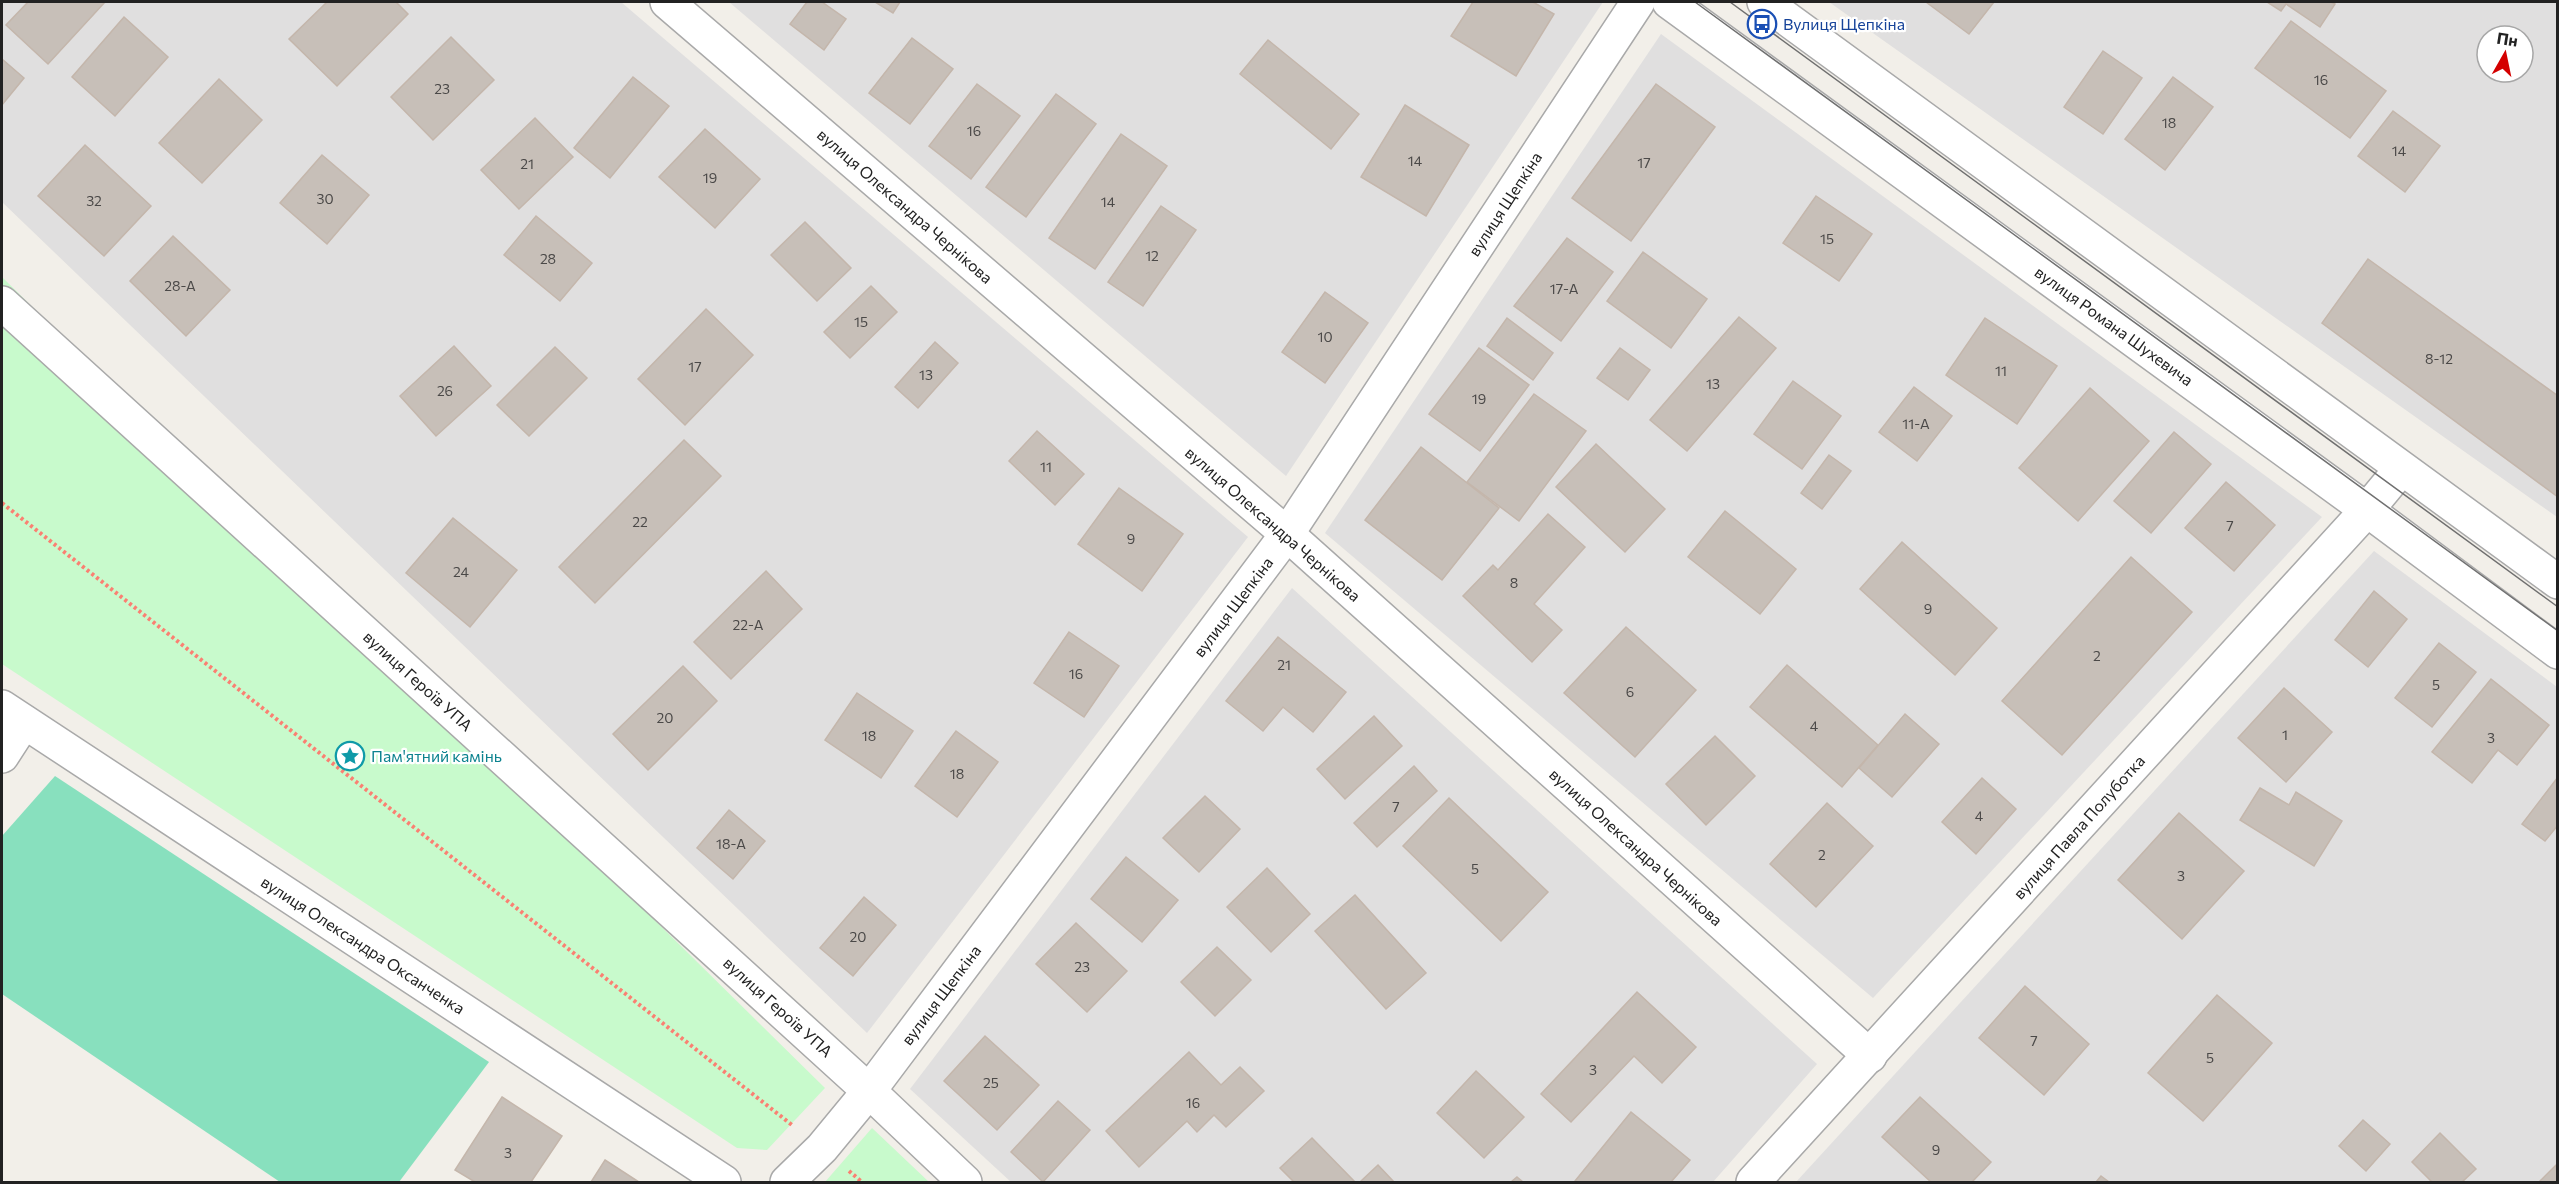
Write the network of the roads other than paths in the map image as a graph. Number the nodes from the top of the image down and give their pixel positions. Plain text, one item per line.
1 (667, 2) edge
2 (1638, 2) edge
3 (1669, 2) edge
4 (1764, 2) edge
5 (2, 303) edge
6 (2401, 469) junction
7 (2367, 510) junction
8 (1287, 534) junction
9 (2558, 582) edge
10 (2558, 652) edge
11 (13, 715) edge
12 (2, 756) edge
13 (1870, 1056) junction
14 (869, 1091) junction
15 (724, 1182) edge
16 (787, 1182) edge
17 (965, 1182) edge
18 (1753, 1182) edge

1 - 8 street, вулиця Олександра Чернікова
2 - 8 street, вулиця Щепкіна
3 - 7 street, вулиця Романа Шухевича
4 - 6 street
5 - 14 street, вулиця Героїв УПА
6 - 7 street, вулиця Павла Полуботка
6 - 9 street
7 - 10 street, вулиця Романа Шухевича
7 - 13 street, вулиця Павла Полуботка
8 - 13 street, вулиця Олександра Чернікова
8 - 14 street, вулиця Щепкіна
11 - 12 street
11 - 15 street, вулиця Олександра Оксанченка
13 - 18 street, вулиця Павла Полуботка
14 - 16 street, вулиця Щепкіна
14 - 17 street, вулиця Героїв УПА

